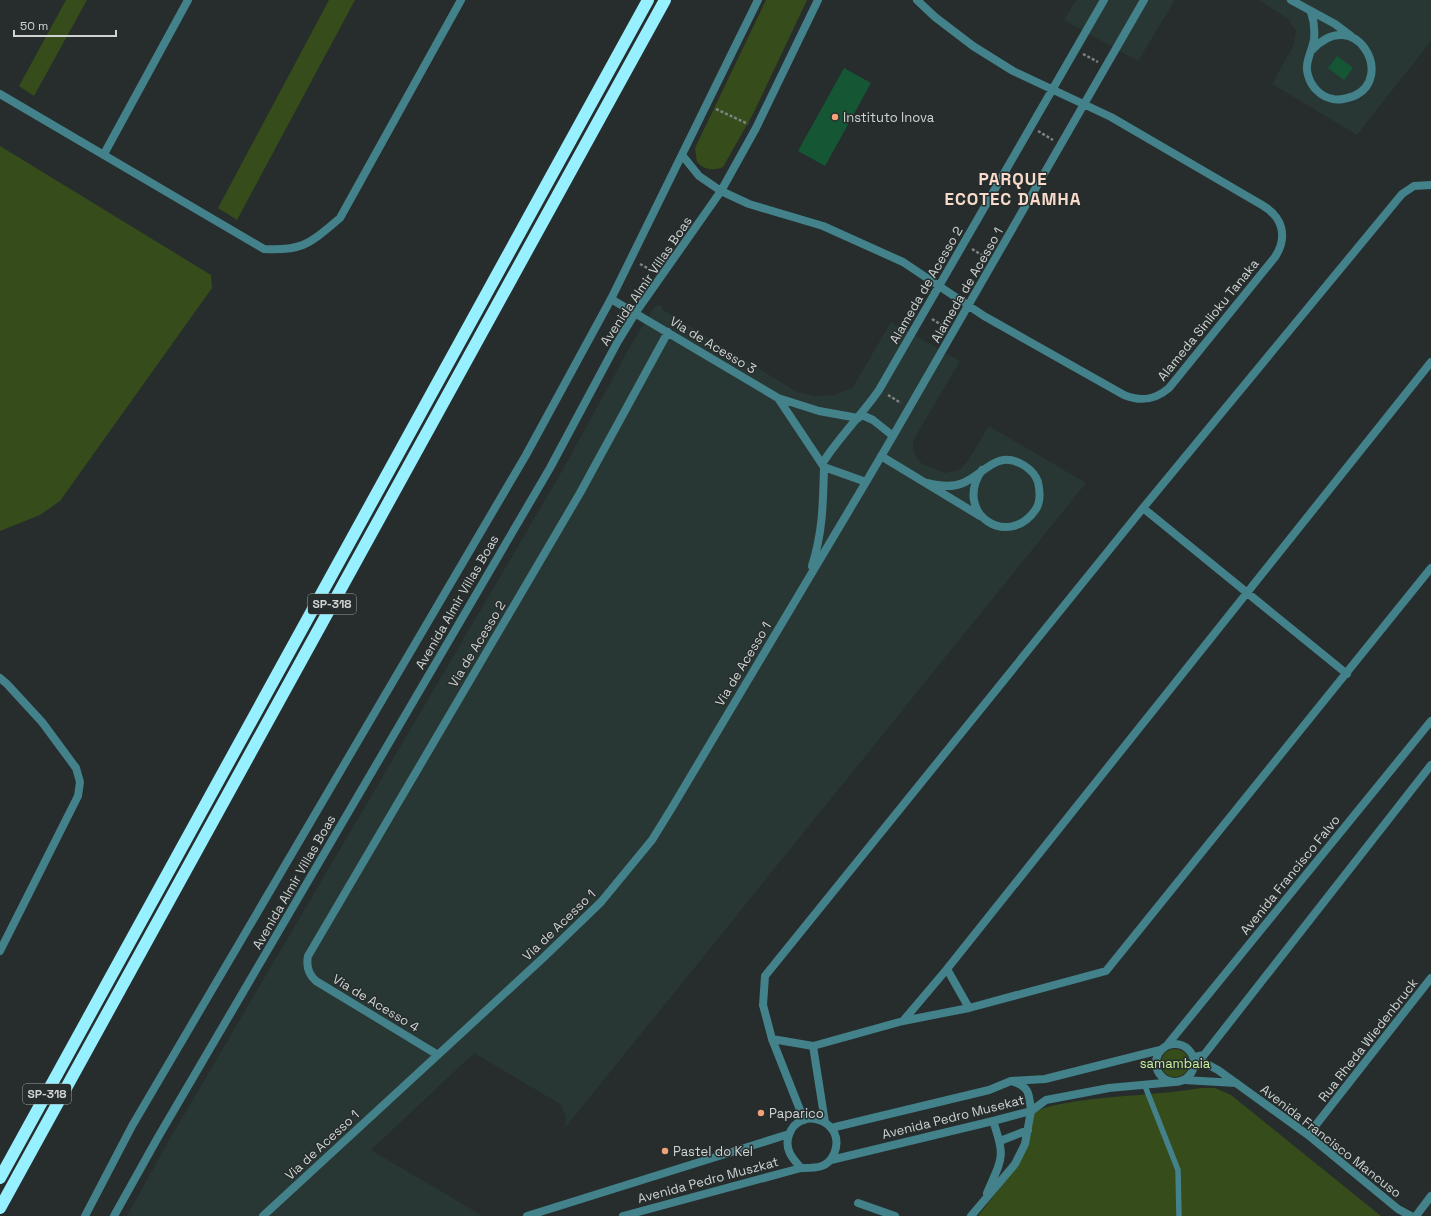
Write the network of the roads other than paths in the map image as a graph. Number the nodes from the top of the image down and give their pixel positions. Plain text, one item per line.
1 (188, 0) edge
2 (461, 0) edge
3 (648, 0) edge
4 (664, 0) edge
5 (758, 0) edge
6 (818, 0) edge
7 (917, 0) edge
8 (1104, 0) edge
9 (1144, 0) edge
10 (1291, 0) edge
11 (1311, 12) junction
12 (1357, 40) junction
13 (1312, 50) junction
14 (1052, 90) junction
15 (0, 94) edge
16 (1084, 105) junction
17 (104, 154) junction
18 (682, 155) junction
19 (1431, 184) edge
20 (721, 191) junction
21 (939, 286) junction
22 (611, 299) junction
23 (969, 306) junction
24 (636, 312) junction
25 (668, 332) junction
26 (1431, 362) edge
27 (778, 398) junction
28 (860, 417) junction
29 (893, 436) junction
30 (881, 456) junction
31 (823, 466) junction
32 (982, 470) junction
33 (866, 482) junction
34 (927, 483) junction
35 (1143, 508) junction
36 (983, 518) junction
37 (1431, 568) edge
38 (800, 592) junction
39 (1247, 594) junction
40 (1347, 674) junction
41 (0, 678) edge
42 (1431, 721) edge
43 (1431, 765) edge
44 (1, 947) edge
45 (307, 967) joint
46 (947, 968) junction
47 (1431, 978) edge
48 (969, 1008) junction
49 (903, 1021) junction
50 (772, 1039) junction
51 (1168, 1044) junction
52 (813, 1046) junction
53 (1160, 1050) junction
54 (438, 1055) junction
55 (1194, 1060) junction
56 (1184, 1080) junction
57 (1011, 1081) junction
58 (1174, 1082) junction
59 (1236, 1084) junction
60 (1145, 1086) junction
61 (1030, 1111) junction
62 (804, 1120) junction
63 (993, 1121) junction
64 (828, 1125) junction
65 (1028, 1130) junction
66 (789, 1134) junction
67 (1308, 1135) junction
68 (1000, 1141) junction
69 (831, 1160) junction
70 (801, 1168) junction
71 (0, 1178) edge
72 (1431, 1196) edge
73 (984, 1201) junction
74 (858, 1203) dead end
75 (0, 1208) edge
76 (85, 1216) edge
77 (114, 1216) edge
78 (263, 1216) edge
79 (527, 1216) edge
80 (622, 1216) edge
81 (894, 1216) edge
82 (971, 1216) edge
83 (1179, 1216) edge
84 (1411, 1216) edge
85 (1416, 1216) edge

1 - 17 street
2 - 17 street
3 - 71 highway, SP-318
4 - 75 highway, SP-318
5 - 18 street, Avenida Almir Villas Boas
6 - 20 street, Avenida Almir Villas Boas
7 - 14 street, Alameda Sinlioku Tanaka
8 - 14 street, Alameda de Acesso 2
9 - 16 street, Alameda de Acesso 1
10 - 11 street
11 - 12 street
11 - 13 street
12 - 13 street
12 - 13 street
14 - 16 street, Alameda Sinlioku Tanaka
14 - 21 street, Alameda de Acesso 2
15 - 17 street
16 - 23 street, Alameda de Acesso 1
16 - 23 street, Alameda Sinlioku Tanaka
18 - 20 street, Alameda Sinlioku Tanaka
18 - 22 street, Avenida Almir Villas Boas
19 - 35 street
20 - 21 street, Alameda Sinlioku Tanaka
20 - 24 street, Avenida Almir Villas Boas
21 - 23 street, Alameda Sinlioku Tanaka
21 - 28 street, Alameda de Acesso 2
22 - 24 street, Via de Acesso 3
22 - 76 street, Avenida Almir Villas Boas
23 - 29 street, Alameda de Acesso 1
24 - 25 street, Via de Acesso 3
24 - 77 street, Avenida Almir Villas Boas
25 - 27 street, Via de Acesso 3
25 - 45 street, Via de Acesso 2
26 - 39 street
27 - 28 street
27 - 31 street
28 - 29 street
28 - 31 street, Alameda de Acesso 2
29 - 30 street, Alameda de Acesso 1
30 - 33 street, Alameda de Acesso 1
30 - 34 street
31 - 33 street
31 - 38 street
32 - 34 street
32 - 36 street
32 - 36 street
33 - 38 street, Alameda de Acesso 1
34 - 36 street
35 - 39 street
35 - 50 street
37 - 40 street
38 - 54 street, Via de Acesso 1
39 - 40 street
39 - 46 street
40 - 48 street
41 - 44 street
42 - 51 street, Avenida Francisco Falvo
43 - 55 street
45 - 54 street, Via de Acesso 4
46 - 48 street
46 - 49 street
47 - 67 street, Rua Rheda Wiedenbruck
48 - 49 street
49 - 52 street
50 - 52 street
50 - 62 street
51 - 53 street
51 - 55 street
52 - 64 street
53 - 57 street, Avenida Pedro Musekat
53 - 58 street
54 - 78 street, Via de Acesso 1
55 - 56 street
55 - 59 street, Avenida Francisco Mancuso
56 - 58 street
56 - 59 street
57 - 61 street
57 - 64 street, Avenida Pedro Musekat
58 - 60 street, Avenida Pedro Musekat
59 - 67 street, Avenida Francisco Mancuso
60 - 61 street, Avenida Pedro Musekat
60 - 83 lane
61 - 63 street, Avenida Pedro Musekat
61 - 65 street
62 - 64 street
62 - 66 street
63 - 68 street
63 - 69 street, Avenida Pedro Musekat
64 - 69 street
65 - 68 street
65 - 73 street
66 - 70 street
66 - 79 street, Avenida Pedro Muszkat
67 - 84 street, Avenida Francisco Mancuso
68 - 73 street
69 - 70 street
70 - 80 street, Avenida Pedro Muszkat
72 - 85 street
73 - 82 street
74 - 81 street

